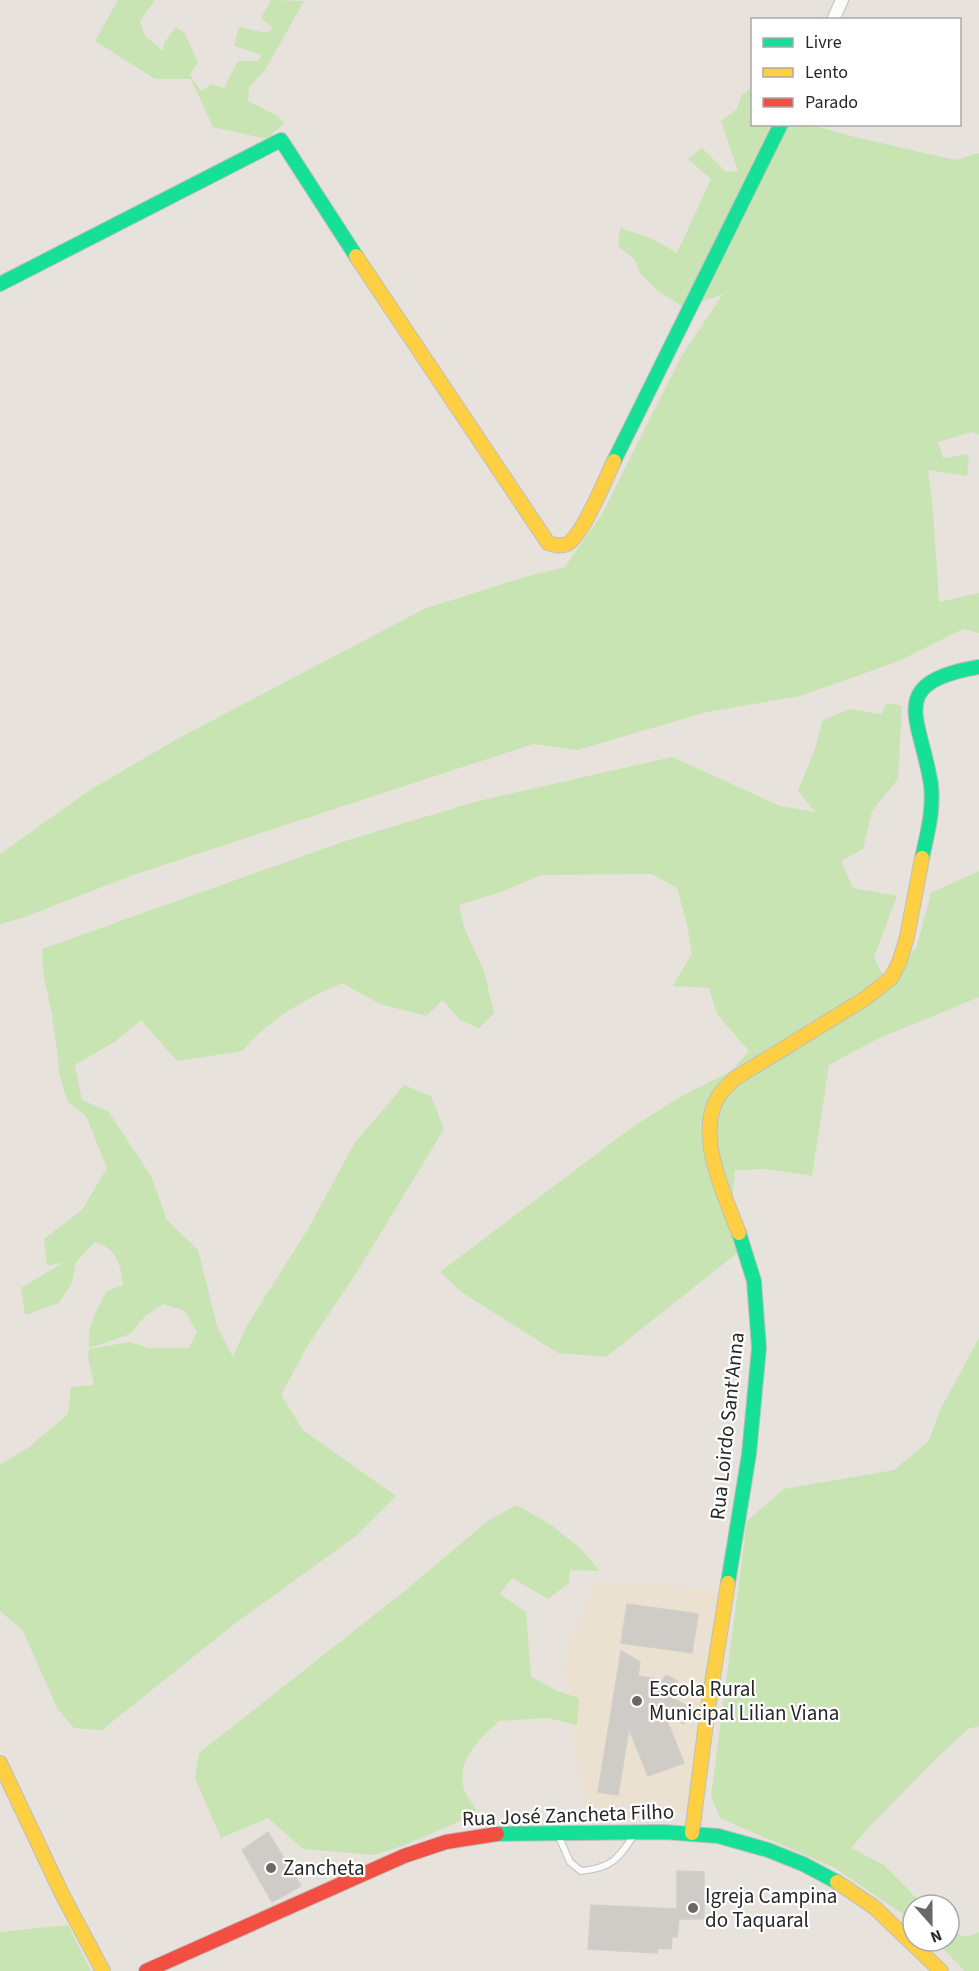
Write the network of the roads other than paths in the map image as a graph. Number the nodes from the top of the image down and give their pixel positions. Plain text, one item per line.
1 (842, 0) edge
2 (834, 18) edge
3 (780, 126) edge
4 (0, 284) edge
5 (979, 667) edge
6 (0, 1763) edge
7 (636, 1832) junction
8 (556, 1833) junction
9 (692, 1833) junction
10 (103, 1971) edge
11 (146, 1971) edge
12 (941, 1971) edge

1 - 2 street
3 - 4 street
5 - 9 street, Rua Loirdo Sant'Anna
6 - 10 street
7 - 8 street, Rua José Zancheta Filho
7 - 8 lane
7 - 9 street, Rua José Zancheta Filho
8 - 11 street, Rua José Zancheta Filho
9 - 12 street, Rua José Zancheta Filho

